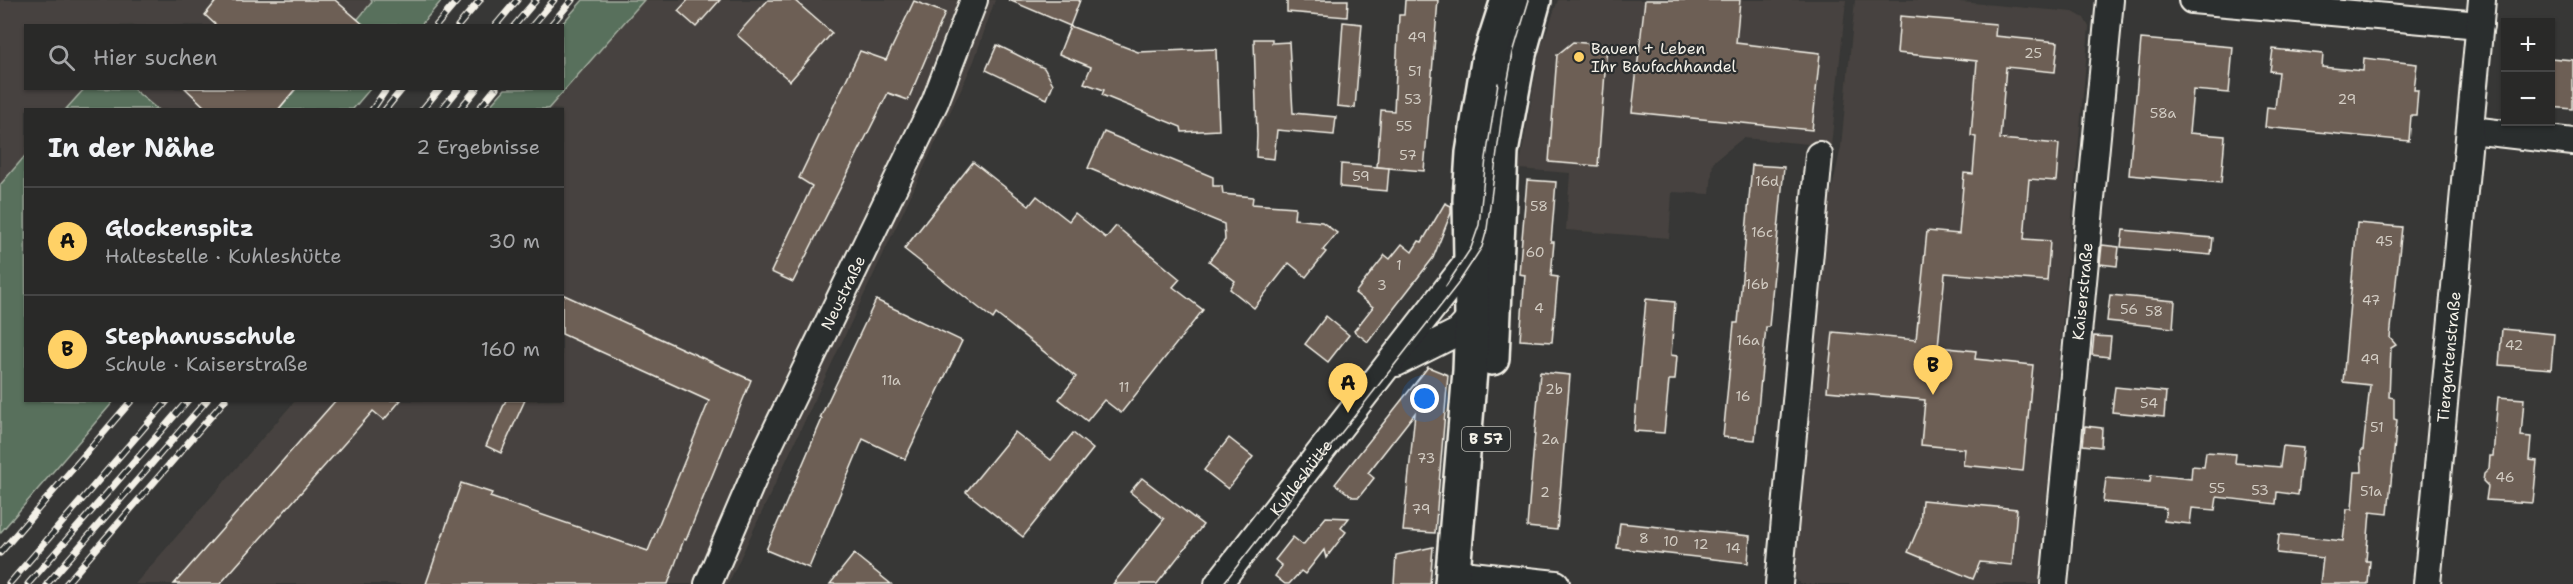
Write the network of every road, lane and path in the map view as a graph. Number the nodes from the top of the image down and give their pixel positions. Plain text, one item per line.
1 (974, 0) edge
2 (1508, 0) edge
3 (1534, 0) edge
4 (2110, 0) edge
5 (2192, 0) edge
6 (2482, 0) edge
7 (2480, 25) junction
8 (2471, 130) junction
9 (2573, 142) edge
10 (1819, 155) dead end
11 (1484, 257) junction
12 (1472, 318) junction
13 (1386, 369) junction
14 (1464, 579) edge
15 (708, 584) edge
16 (1218, 584) edge
17 (1556, 584) edge
18 (1779, 584) edge
19 (2054, 584) edge
20 (2427, 584) edge

1 - 15 street, Neustraße
2 - 11 main road, B 57
3 - 11 main road, B 57
4 - 19 street, Kaiserstraße
5 - 7 street
6 - 7 street, Tiergartenstraße
7 - 8 street, Tiergartenstraße
8 - 9 street
8 - 20 street, Tiergartenstraße
10 - 18 street
11 - 12 main road, B 57
11 - 13 street, Kuhleshütte
11 - 14 main road, B 57
12 - 13 street
12 - 14 main road, B 57
13 - 16 street, Kuhleshütte
14 - 17 street

